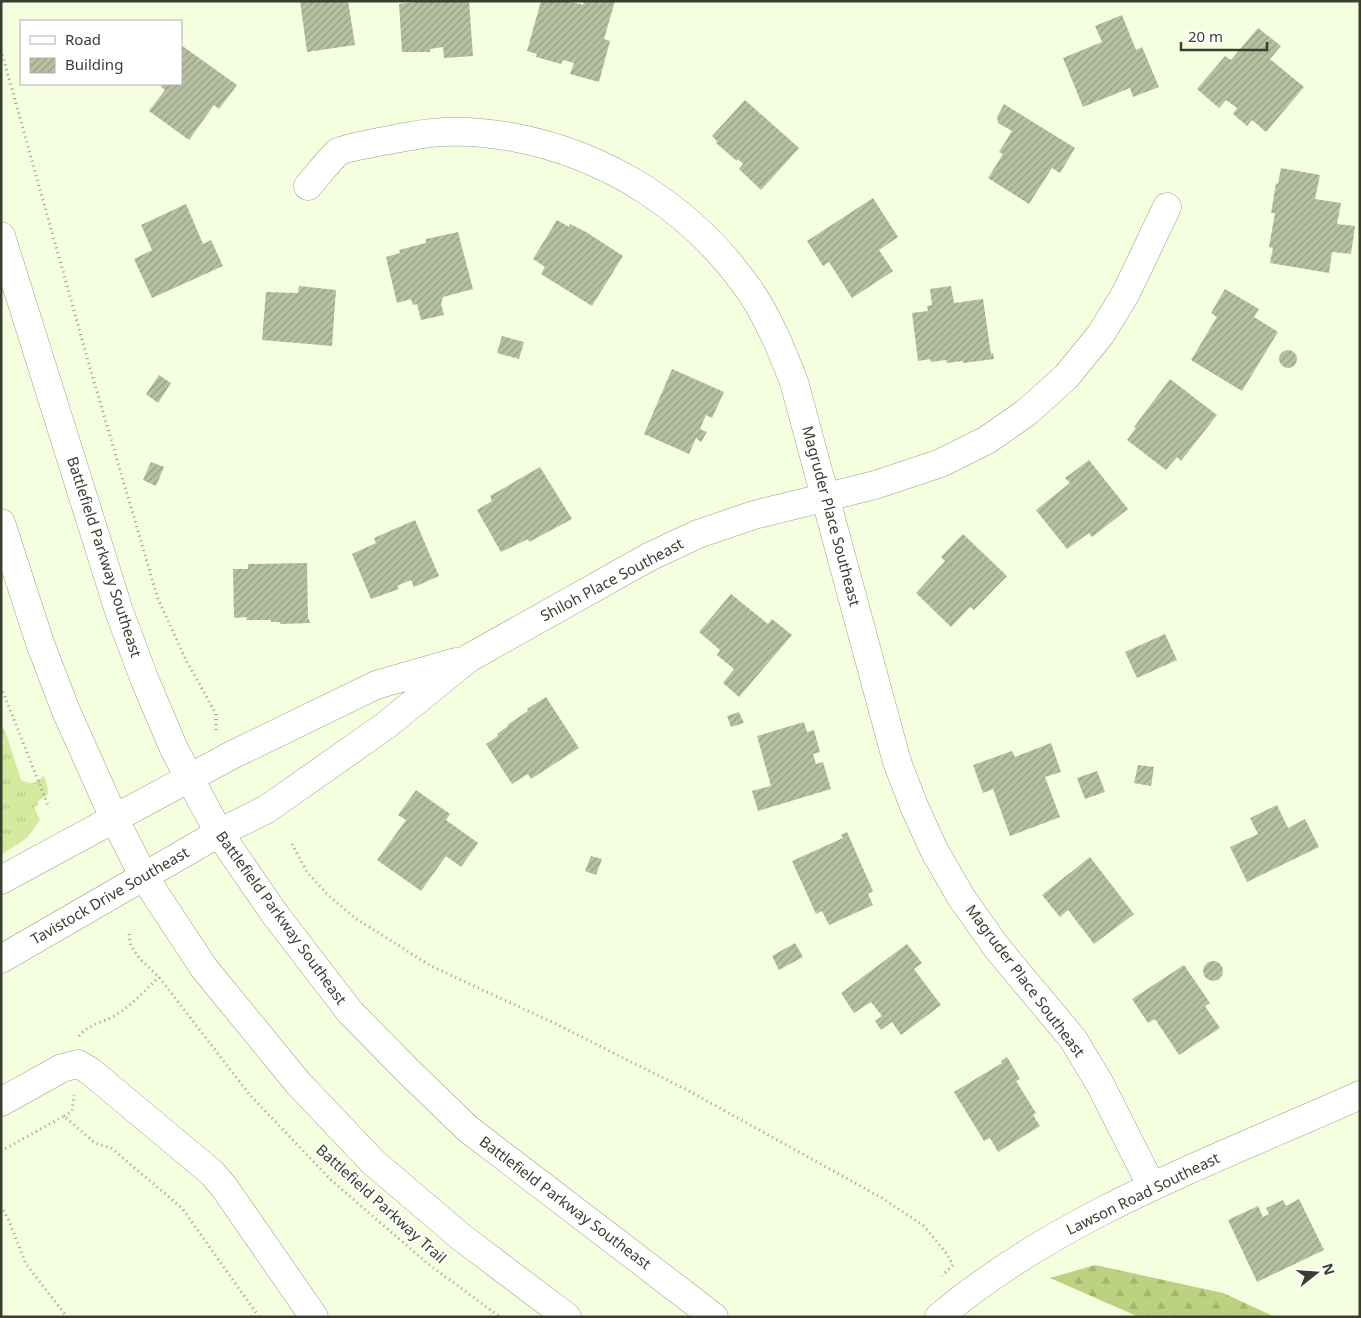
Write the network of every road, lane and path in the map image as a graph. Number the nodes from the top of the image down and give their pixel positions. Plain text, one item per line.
1 (1, 50) edge
2 (308, 186) dead end
3 (1167, 207) dead end
4 (1, 236) edge
5 (826, 497) junction
6 (1, 523) edge
7 (470, 658) junction
8 (1, 687) edge
9 (216, 732) dead end
10 (190, 777) junction
11 (49, 808) dead end
12 (114, 818) junction
13 (219, 834) junction
14 (292, 844) dead end
15 (144, 877) junction
16 (1, 880) edge
17 (128, 934) dead end
18 (1, 959) edge
19 (159, 976) junction
20 (78, 1064) junction
21 (1360, 1095) edge
22 (1, 1102) edge
23 (64, 1116) junction
24 (1, 1151) edge
25 (1152, 1187) junction
26 (1, 1206) edge
27 (939, 1278) dead end
28 (67, 1317) edge
29 (259, 1317) edge
30 (314, 1317) edge
31 (500, 1317) edge
32 (567, 1317) edge
33 (714, 1317) edge
34 (939, 1317) edge

1 - 9 path
2 - 5 street, Magruder Place Southeast
3 - 5 street, Shiloh Place Southeast
4 - 10 street, Battlefield Parkway Southeast
5 - 7 street, Shiloh Place Southeast
5 - 25 street, Magruder Place Southeast
6 - 12 street
7 - 10 street, Shiloh Place Southeast
7 - 13 street, Shiloh Place Southeast
8 - 11 path
10 - 12 street
10 - 13 street, Battlefield Parkway Southeast
12 - 15 street
12 - 16 street
13 - 15 street, Tavistock Drive Southeast
13 - 33 street, Battlefield Parkway Southeast
14 - 27 path
15 - 18 street, Tavistock Drive Southeast
15 - 32 street
17 - 19 path, Battlefield Parkway Trail
19 - 20 path
19 - 31 path, Battlefield Parkway Trail
20 - 22 street
20 - 23 path
20 - 30 street
21 - 25 street, Lawson Road Southeast
23 - 24 path
23 - 29 path
25 - 34 street, Lawson Road Southeast
26 - 28 path

